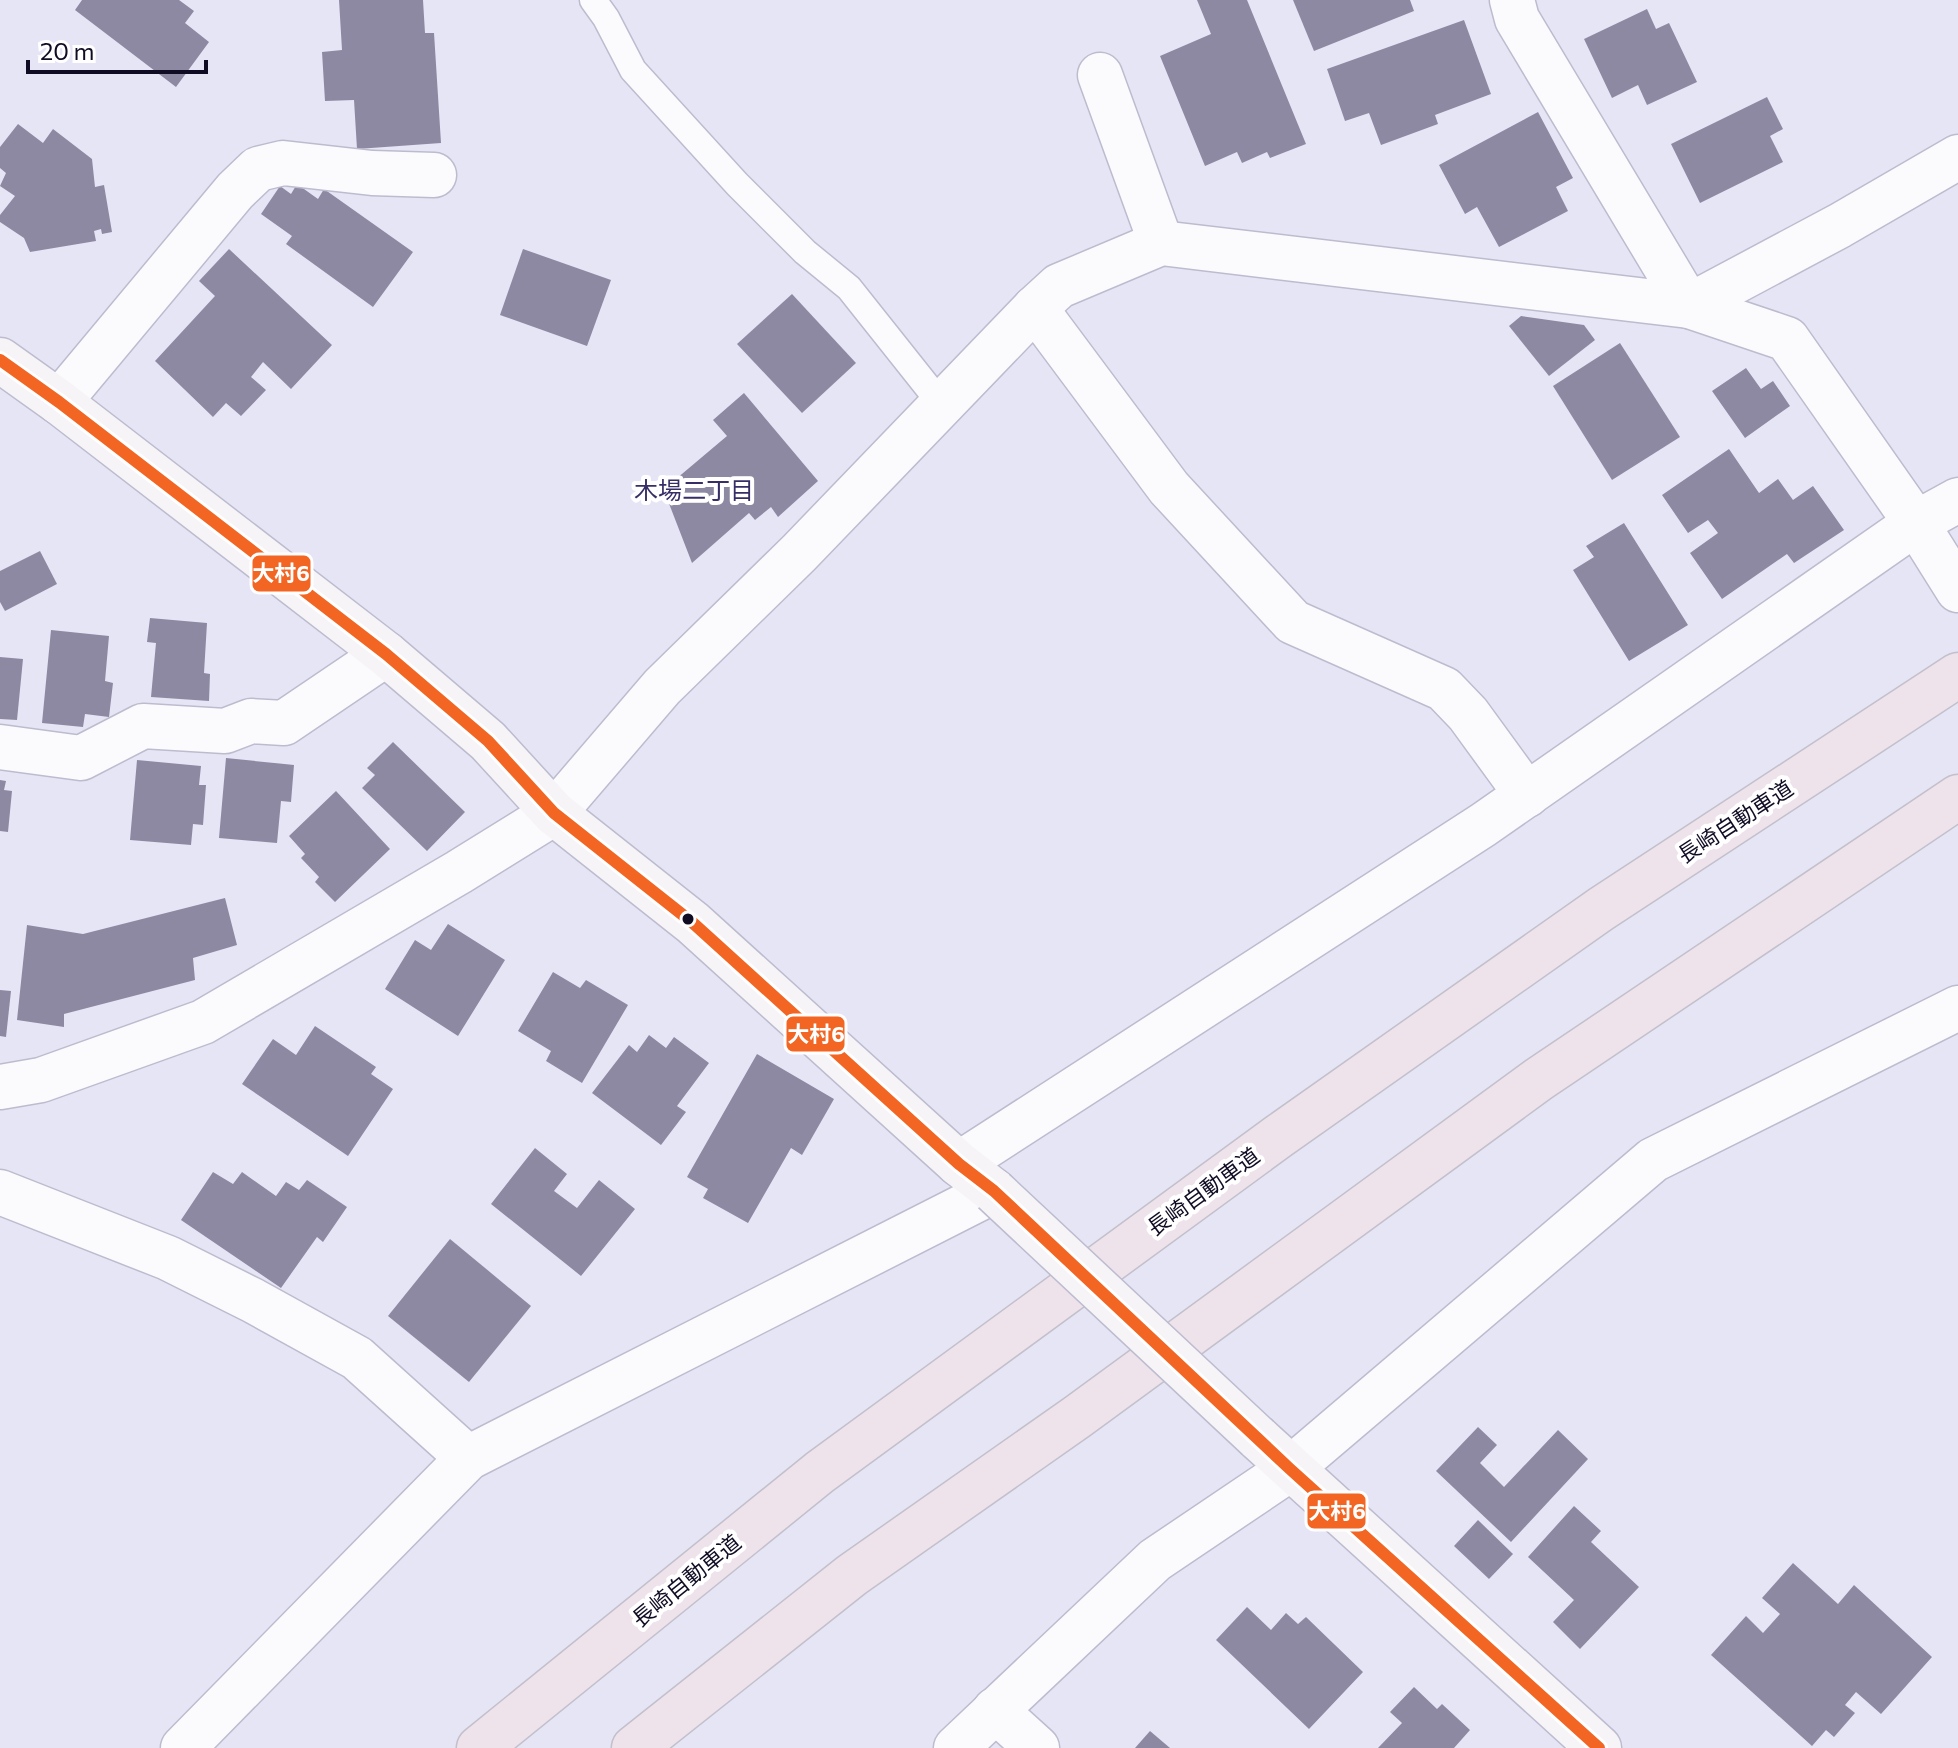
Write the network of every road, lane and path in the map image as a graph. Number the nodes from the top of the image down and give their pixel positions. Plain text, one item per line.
1 (593, 0) edge
2 (1512, 0) edge
3 (1100, 75) dead end
4 (1958, 157) edge
5 (434, 175) dead end
6 (1161, 243) junction
7 (1689, 306) junction
8 (1035, 308) junction
9 (0, 360) edge
10 (59, 402) junction
11 (942, 405) junction
12 (1958, 500) edge
13 (1916, 523) junction
14 (1950, 578) edge
15 (386, 654) junction
16 (1958, 675) edge
17 (0, 747) edge
18 (1527, 795) junction
19 (1958, 797) edge
20 (554, 813) junction
21 (1958, 1008) edge
22 (0, 1087) edge
23 (959, 1164) junction
24 (994, 1191) junction
25 (0, 1192) edge
26 (468, 1458) junction
27 (1290, 1469) junction
28 (995, 1710) junction
29 (183, 1748) edge
30 (479, 1748) edge
31 (634, 1748) edge
32 (956, 1748) edge
33 (1037, 1748) edge
34 (1599, 1748) edge

1 - 11 lane
2 - 7 street
3 - 6 street
4 - 7 street
5 - 10 street
6 - 7 street
6 - 8 street
7 - 13 street
8 - 11 street
8 - 18 street
9 - 10 street
10 - 15 street
11 - 20 street
12 - 13 street
13 - 14 street
13 - 18 street
15 - 17 street
15 - 20 street
16 - 30 highway, 長崎自動車道
18 - 23 street
19 - 31 highway
20 - 22 street
20 - 23 street
21 - 27 street
23 - 24 street
24 - 26 street
24 - 27 street, bridge
25 - 26 street
26 - 29 street
27 - 28 street
27 - 34 street
28 - 32 street
28 - 33 street

